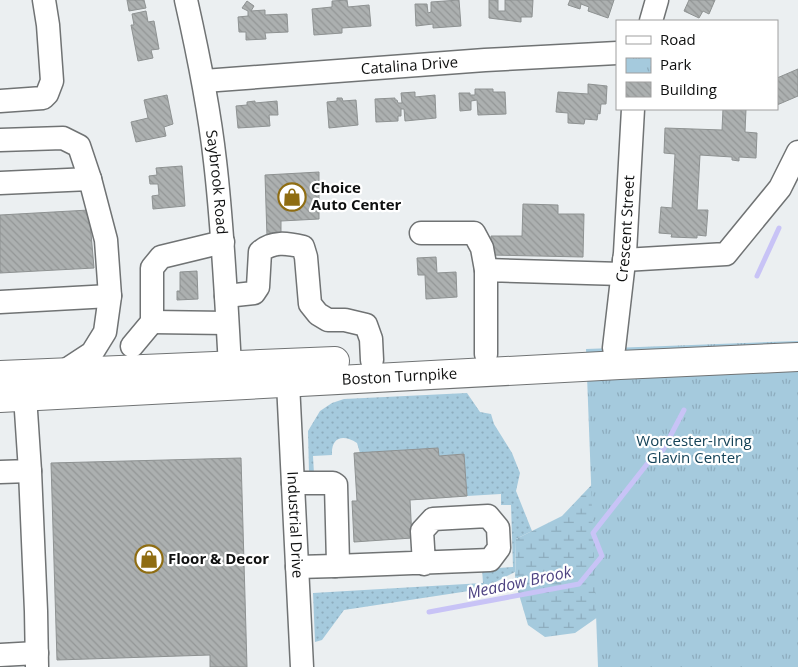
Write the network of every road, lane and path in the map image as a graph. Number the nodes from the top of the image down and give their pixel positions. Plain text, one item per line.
1 (44, 0) edge
2 (186, 0) edge
3 (657, 0) edge
4 (651, 20) edge
5 (616, 53) edge
6 (204, 81) junction
7 (0, 101) edge
8 (633, 110) edge
9 (0, 140) edge
10 (798, 152) edge
11 (90, 179) junction
12 (0, 183) edge
13 (421, 233) dead end
14 (223, 242) junction
15 (623, 267) junction
16 (486, 270) junction
17 (110, 296) junction
18 (226, 296) junction
19 (0, 302) edge
20 (152, 322) junction
21 (227, 323) junction
22 (798, 338) edge
23 (132, 346) junction
24 (614, 348) junction
25 (486, 354) junction
26 (798, 357) edge
27 (372, 360) junction
28 (230, 366) junction
29 (172, 368) junction
30 (63, 372) junction
31 (0, 375) edge
32 (288, 383) junction
33 (12, 397) edge
34 (30, 470) junction
35 (0, 472) edge
36 (293, 483) junction
37 (424, 564) dead end
38 (335, 566) junction
39 (297, 567) junction
40 (0, 655) edge
41 (37, 660) edge
42 (302, 667) edge

1 - 7 street
2 - 6 street, Saybrook Road
3 - 4 street
5 - 6 street, Catalina Drive
6 - 14 street, Saybrook Road
8 - 15 street, Crescent Street
9 - 11 street
10 - 15 street
11 - 12 street
11 - 17 street
13 - 16 street
14 - 18 street, Saybrook Road
14 - 20 street
15 - 16 street
15 - 24 street, Crescent Street
16 - 25 street
17 - 19 street
17 - 23 street
17 - 30 street
18 - 21 street, Saybrook Road
18 - 27 street
20 - 21 street
20 - 23 street
21 - 28 street, Saybrook Road
22 - 24 highway, Boston Turnpike
23 - 29 street
24 - 25 highway, Boston Turnpike
25 - 27 highway, Boston Turnpike
26 - 32 highway, Boston Turnpike
27 - 28 highway, Boston Turnpike
28 - 29 highway, Boston Turnpike
29 - 30 highway, Boston Turnpike
30 - 31 highway, Boston Turnpike
32 - 33 highway, Boston Turnpike
32 - 36 street, Industrial Drive
33 - 34 street
34 - 35 street
34 - 41 street
36 - 38 street
36 - 39 street, Industrial Drive
37 - 38 street
38 - 39 street
39 - 42 street, Industrial Drive
40 - 41 street

